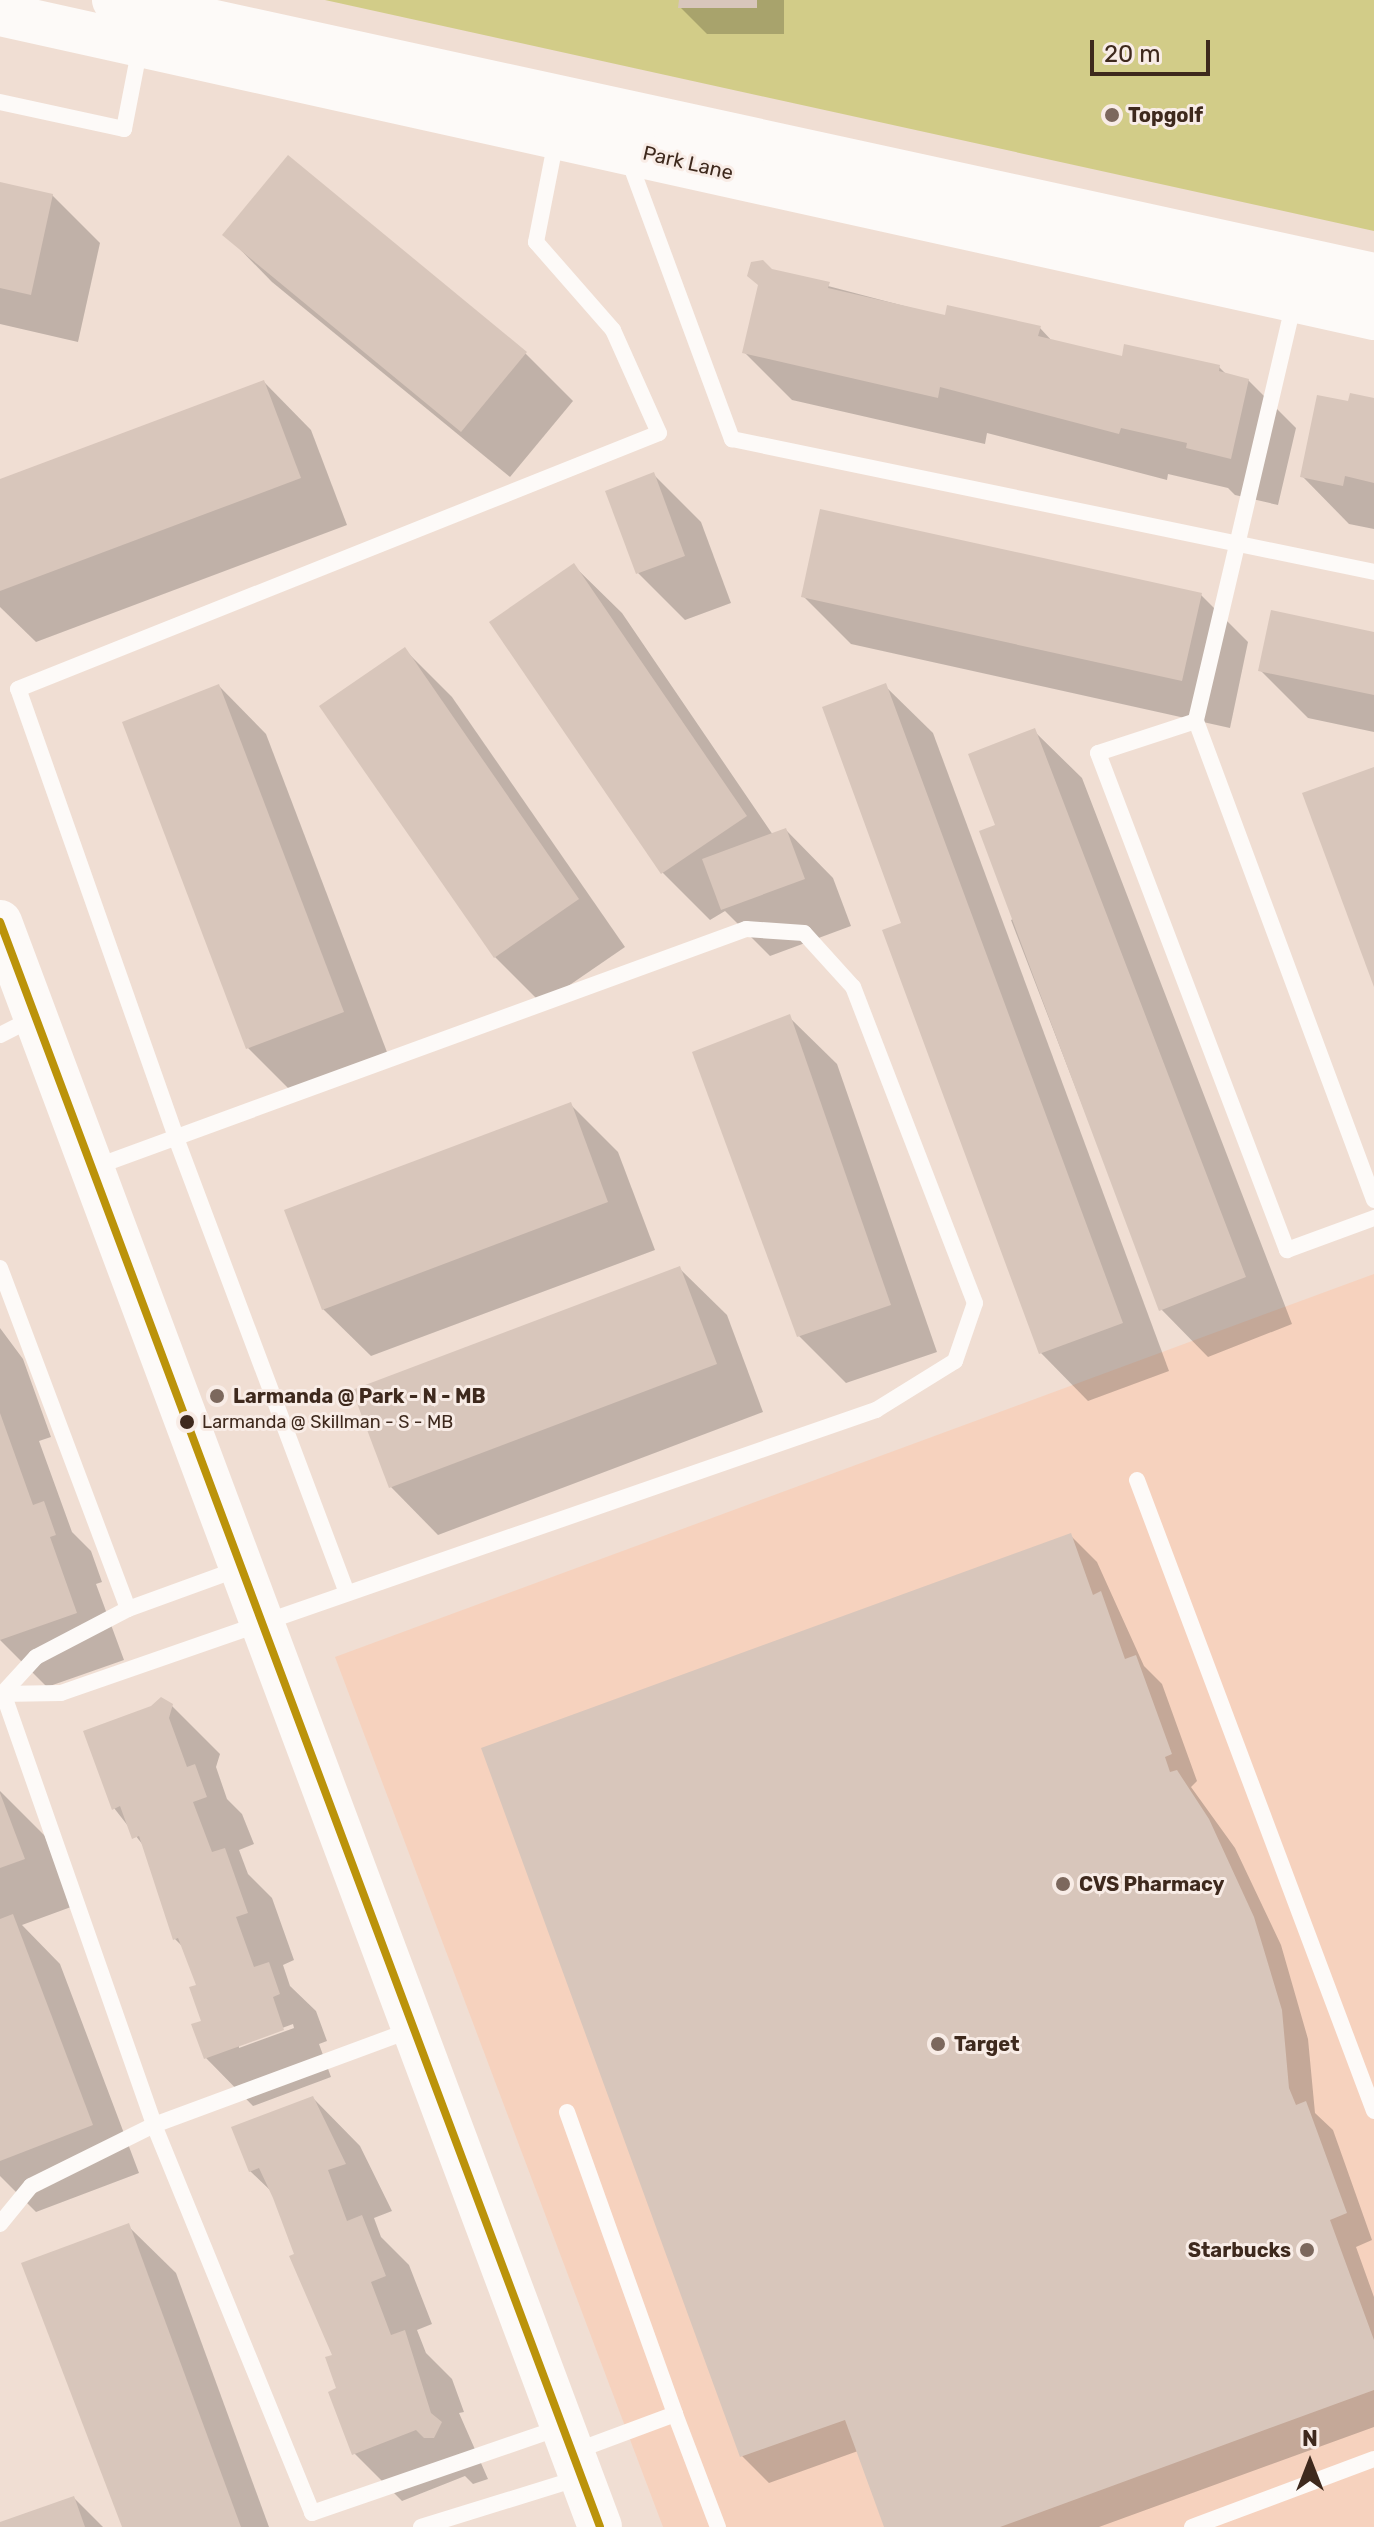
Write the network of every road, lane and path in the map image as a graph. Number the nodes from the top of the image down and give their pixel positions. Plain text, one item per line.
1 (114, 0) edge
2 (0, 14) edge
3 (140, 44) junction
4 (0, 102) edge
5 (558, 134) junction
6 (625, 149) junction
7 (1374, 275) edge
8 (1294, 300) junction
9 (1374, 318) edge
10 (1237, 545) junction
11 (1374, 572) edge
12 (18, 689) junction
13 (0, 692) edge
14 (1196, 721) junction
15 (2, 936) edge
16 (18, 1026) edge
17 (176, 1137) junction
18 (92, 1168) junction
19 (1374, 1200) edge
20 (1374, 1218) edge
21 (0, 1268) edge
22 (1137, 1480) dead end
23 (241, 1568) junction
24 (347, 1593) junction
25 (128, 1609) junction
26 (262, 1622) junction
27 (2, 1693) edge
28 (414, 2029) junction
29 (1374, 2111) edge
30 (567, 2112) dead end
31 (154, 2125) junction
32 (0, 2224) edge
33 (675, 2414) junction
34 (572, 2452) junction
35 (1374, 2459) edge
36 (440, 2523) edge
37 (421, 2527) edge
38 (600, 2527) edge
39 (718, 2527) edge
40 (1192, 2527) edge

1 - 7 main road, Park Lane
2 - 3 main road, Park Lane
3 - 4 lane
3 - 5 main road, Park Lane
5 - 6 main road, Park Lane
5 - 12 lane
6 - 8 main road, Park Lane
6 - 10 lane
8 - 9 main road, Park Lane
8 - 10 lane
10 - 11 lane
10 - 14 lane
12 - 13 lane
12 - 17 lane
14 - 19 lane
14 - 20 lane
15 - 16 main road
16 - 18 main road
17 - 18 lane
17 - 24 lane
17 - 24 lane
18 - 23 main road
21 - 25 lane
22 - 29 lane
23 - 25 lane
23 - 26 main road
24 - 26 lane
25 - 27 lane
26 - 27 lane
26 - 28 main road
27 - 31 lane
28 - 31 lane
28 - 34 main road
30 - 33 lane
31 - 32 lane
31 - 34 lane
33 - 34 lane
33 - 39 lane
34 - 36 lane
34 - 38 main road
35 - 40 lane
36 - 37 lane

